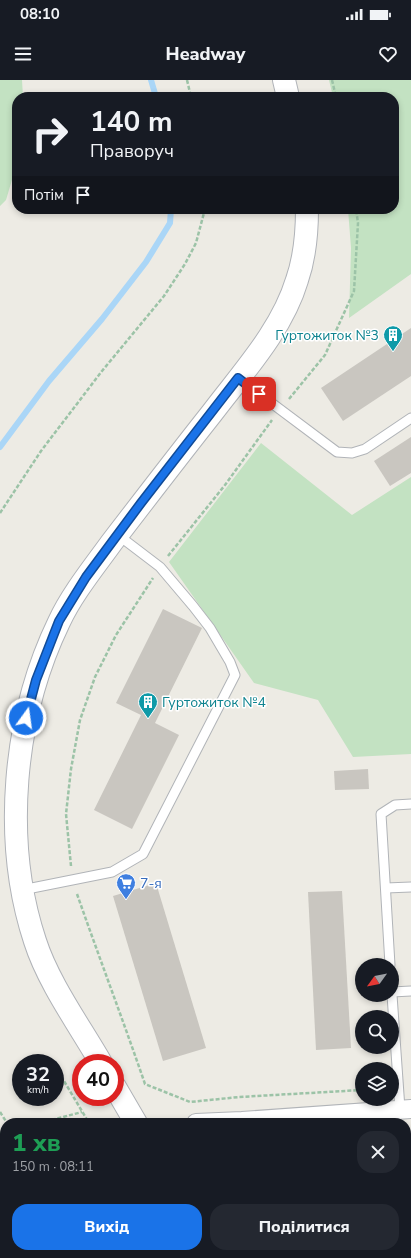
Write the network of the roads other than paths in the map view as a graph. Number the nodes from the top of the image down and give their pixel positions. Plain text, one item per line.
1 (284, 80) edge
2 (287, 92) edge
3 (307, 214) edge
4 (238, 378) junction
5 (411, 418) edge
6 (118, 535) junction
7 (411, 804) edge
8 (411, 887) edge
9 (386, 888) junction
10 (22, 890) junction
11 (390, 958) edge
12 (411, 991) edge
13 (399, 993) edge
14 (393, 1002) edge
15 (96, 1054) edge
16 (124, 1102) edge
17 (405, 1109) edge
18 (133, 1118) edge
19 (283, 1118) edge

1 - 2 street
3 - 4 street
4 - 5 lane
4 - 6 street
6 - 10 street
6 - 10 lane
7 - 9 lane
8 - 9 lane
9 - 11 lane
10 - 15 street
12 - 13 lane
14 - 17 lane
16 - 18 street
17 - 19 street

